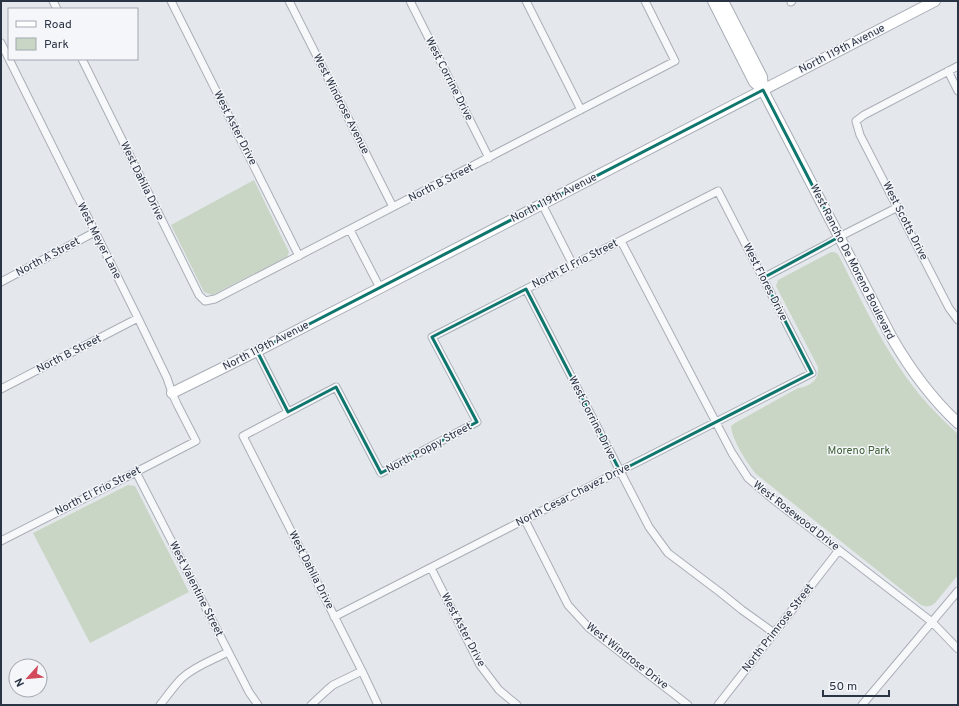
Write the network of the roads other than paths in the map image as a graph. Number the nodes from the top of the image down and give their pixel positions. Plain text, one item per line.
1 (171, 1) edge
2 (289, 1) edge
3 (410, 1) edge
4 (526, 1) edge
5 (645, 1) edge
6 (713, 1) edge
7 (723, 1) edge
8 (935, 1) edge
9 (1, 43) edge
10 (8, 57) edge
11 (9, 60) edge
12 (82, 60) edge
13 (958, 66) edge
14 (948, 71) junction
15 (763, 90) junction
16 (958, 91) edge
17 (581, 110) junction
18 (489, 158) junction
19 (718, 191) joint
20 (542, 204) junction
21 (898, 207) junction
22 (392, 208) junction
23 (350, 230) junction
24 (95, 232) junction
25 (839, 237) junction
26 (621, 241) junction
27 (299, 256) junction
28 (574, 265) junction
29 (763, 278) junction
30 (1, 282) edge
31 (380, 288) junction
32 (526, 289) junction
33 (205, 301) joint
34 (138, 318) junction
35 (958, 320) edge
36 (257, 351) junction
37 (812, 373) joint
38 (1, 389) edge
39 (172, 393) junction
40 (288, 412) junction
41 (477, 422) joint
42 (717, 422) junction
43 (958, 423) edge
44 (196, 441) joint
45 (620, 471) junction
46 (136, 472) junction
47 (525, 520) junction
48 (1, 540) edge
49 (839, 550) junction
50 (431, 568) junction
51 (958, 591) edge
52 (334, 617) junction
53 (932, 622) junction
54 (774, 633) junction
55 (958, 649) edge
56 (228, 652) junction
57 (362, 671) junction
58 (160, 705) edge
59 (258, 705) edge
60 (311, 705) edge
61 (378, 705) edge
62 (517, 705) edge
63 (688, 705) edge
64 (718, 705) edge
65 (862, 705) edge

1 - 27 street, West Aster Drive
2 - 22 street, West Windrose Avenue
3 - 18 street, West Corrine Drive
4 - 17 street
5 - 17 street, North B Street
6 - 15 street, West Rancho De Moreno Boulevard
7 - 15 street, West Rancho De Moreno Boulevard
8 - 15 street, North 119th Avenue
9 - 10 street, West Meyer Lane
11 - 24 street, West Meyer Lane
12 - 33 street, West Dahlia Drive
13 - 14 street
14 - 16 street
14 - 21 street, West Scotts Drive
15 - 20 street, North 119th Avenue
15 - 25 street, West Rancho De Moreno Boulevard
17 - 18 street, North B Street
18 - 22 street, North B Street
19 - 26 street, North El Frio Street
19 - 29 street, West Flores Drive
20 - 28 street
20 - 31 street, North 119th Avenue
21 - 25 street
21 - 35 street, West Scotts Drive
22 - 23 street, North B Street
23 - 27 street, North B Street
23 - 31 street
24 - 30 street, North A Street
24 - 34 street, West Meyer Lane
25 - 29 street
25 - 43 street, West Rancho De Moreno Boulevard
26 - 28 street, North El Frio Street
26 - 42 street, West Rosewood Drive
27 - 33 street, North B Street
28 - 32 street, North El Frio Street
29 - 37 street, West Flores Drive
31 - 36 street, North 119th Avenue
32 - 41 street, North El Frio Street
32 - 45 street, West Corrine Drive
34 - 38 street, North B Street
34 - 39 street, West Meyer Lane
36 - 39 street, North 119th Avenue
36 - 40 street
37 - 42 street, North Cesar Chavez Drive
39 - 44 street, West Meyer Lane
40 - 41 street, North Poppy Street
40 - 52 street, West Dahlia Drive
42 - 45 street, North Cesar Chavez Drive
42 - 49 street, West Rosewood Drive
44 - 46 street, North El Frio Street
45 - 47 street, North Cesar Chavez Drive
45 - 54 street, West Corrine Drive
46 - 48 street, North El Frio Street
46 - 56 street, West Valentine Street
47 - 50 street, North Cesar Chavez Drive
47 - 63 street, West Windrose Drive
49 - 53 street, West Rosewood Drive
49 - 54 street, North Primrose Street
50 - 52 street, North Cesar Chavez Drive
50 - 62 street, West Aster Drive
51 - 53 street
52 - 57 street, West Dahlia Drive
53 - 55 street, West Rosewood Drive
53 - 65 street
54 - 64 street, North Primrose Street
56 - 58 street
56 - 59 street, West Valentine Street
57 - 60 street
57 - 61 street, West Dahlia Drive

